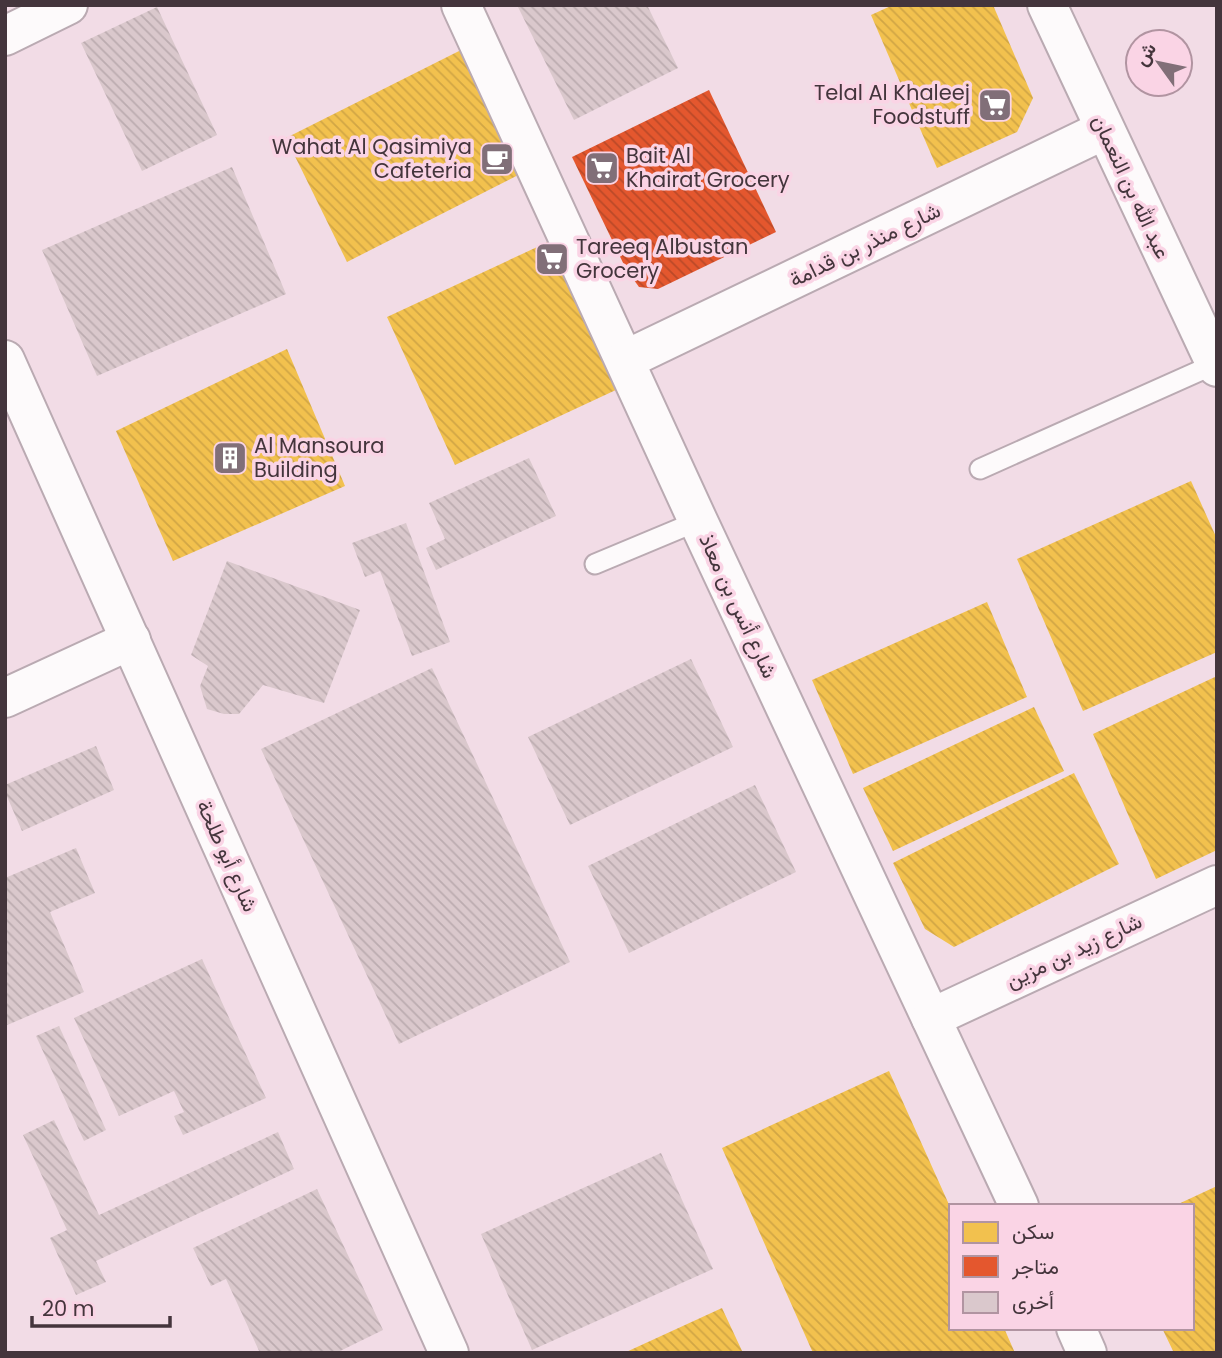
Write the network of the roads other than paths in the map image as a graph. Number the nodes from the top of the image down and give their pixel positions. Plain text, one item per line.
1 (68, 5) edge
2 (461, 5) edge
3 (1048, 5) edge
4 (5, 36) edge
5 (1104, 130) junction
6 (5, 360) edge
7 (625, 360) junction
8 (1216, 366) edge
9 (980, 469) dead end
10 (698, 521) junction
11 (595, 564) dead end
12 (131, 640) junction
13 (5, 698) edge
14 (1217, 885) edge
15 (931, 1018) junction
16 (1017, 1204) edge
17 (1077, 1330) edge
18 (449, 1353) edge
19 (1087, 1353) edge

1 - 4 street
2 - 7 street, شارع أنس بن معاذ
3 - 5 street, عبد الله بن النعمان
5 - 7 street, شارع منذر بن قدامة
5 - 8 street, عبد الله بن النعمان
6 - 12 street, شارع أبو طلحة
7 - 10 street, شارع أنس بن معاذ
8 - 9 lane
10 - 11 lane
10 - 15 street, شارع أنس بن معاذ
12 - 13 street
12 - 18 street, شارع أبو طلحة
14 - 15 street, شارع زيد بن مزين
15 - 16 street, شارع أنس بن معاذ
17 - 19 street

